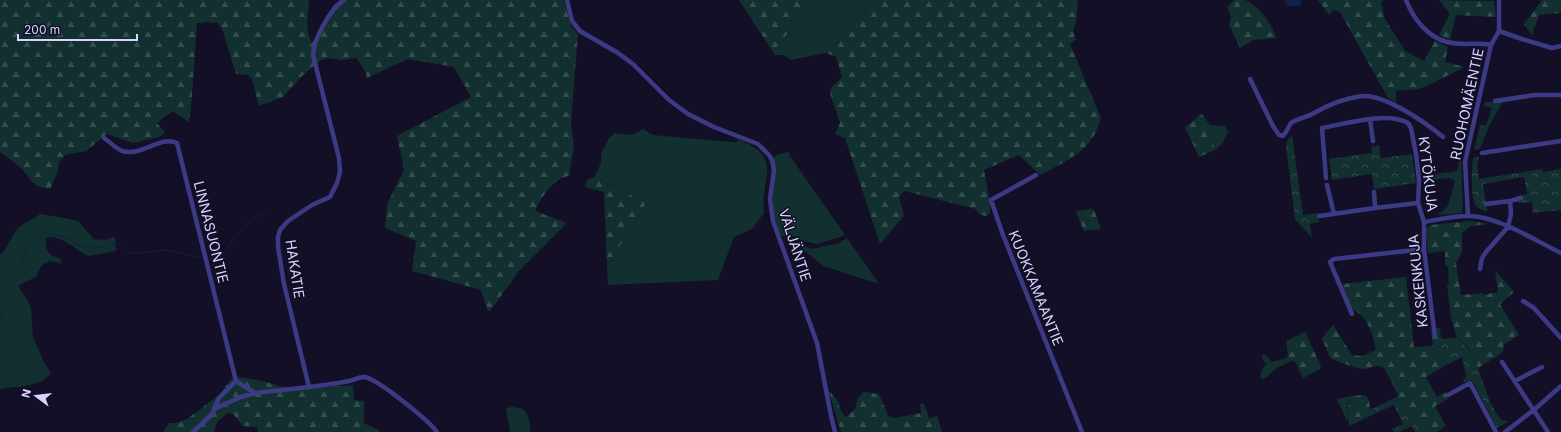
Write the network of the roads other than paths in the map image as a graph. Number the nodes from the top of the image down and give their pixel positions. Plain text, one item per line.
1 (344, 0) edge
2 (567, 0) edge
3 (1406, 0) edge
4 (1498, 0) edge
5 (1500, 31) junction
6 (1491, 45) junction
7 (1561, 46) edge
8 (1250, 79) dead end
9 (1561, 95) edge
10 (1495, 101) dead end
11 (1415, 117) junction
12 (1370, 120) junction
13 (1410, 126) junction
14 (1443, 137) dead end
15 (104, 138) dead end
16 (1561, 140) edge
17 (1372, 141) dead end
18 (1482, 153) dead end
19 (1036, 175) dead end
20 (1326, 178) dead end
21 (1327, 185) dead end
22 (1374, 192) dead end
23 (1521, 198) dead end
24 (1510, 201) junction
25 (1418, 203) junction
26 (1486, 204) dead end
27 (1375, 208) junction
28 (1334, 214) junction
29 (1319, 216) dead end
30 (1468, 216) junction
31 (1424, 222) junction
32 (1508, 227) junction
33 (1424, 249) junction
34 (1561, 254) edge
35 (1480, 269) dead end
36 (1523, 301) dead end
37 (1352, 314) dead end
38 (1435, 337) dead end
39 (1561, 338) edge
40 (1502, 362) dead end
41 (1542, 367) dead end
42 (236, 381) junction
43 (1515, 381) junction
44 (1561, 386) edge
45 (309, 387) junction
46 (255, 393) junction
47 (1448, 396) dead end
48 (1535, 409) junction
49 (213, 411) junction
50 (193, 432) edge
51 (437, 432) edge
52 (836, 432) edge
53 (1082, 432) edge
54 (1496, 432) edge
55 (1505, 432) edge
56 (1548, 432) edge

1 - 45 street, HAKATIE
2 - 52 street, VÄLJÄNTIE
3 - 6 street
4 - 5 street
5 - 6 street, RUOHOMÄENTIE
5 - 7 street
6 - 30 street, RUOHOMÄENTIE
8 - 11 street
9 - 10 street
11 - 13 street
11 - 14 street
12 - 13 street, KYTÖKUJA
12 - 17 street
12 - 20 street, KYTÖKUJA
13 - 25 street, KYTÖKUJA
15 - 42 street, LINNASUONTIE
16 - 18 street
19 - 53 street, KUOKKAMAANTIE
21 - 28 street
22 - 27 street
23 - 24 street
24 - 26 street
24 - 32 street
25 - 27 street
25 - 31 street, KYTÖKUJA
27 - 28 street
28 - 29 street
30 - 31 street
30 - 32 street
31 - 33 street, KASKENKUJA
32 - 34 street
32 - 35 street
33 - 37 street
33 - 38 street, KASKENKUJA
36 - 39 street
40 - 43 street
41 - 43 street
42 - 46 street
42 - 49 street
43 - 48 street
44 - 48 street
45 - 46 street
45 - 51 street
46 - 49 street
47 - 54 street
48 - 55 street
48 - 56 street
49 - 50 street

